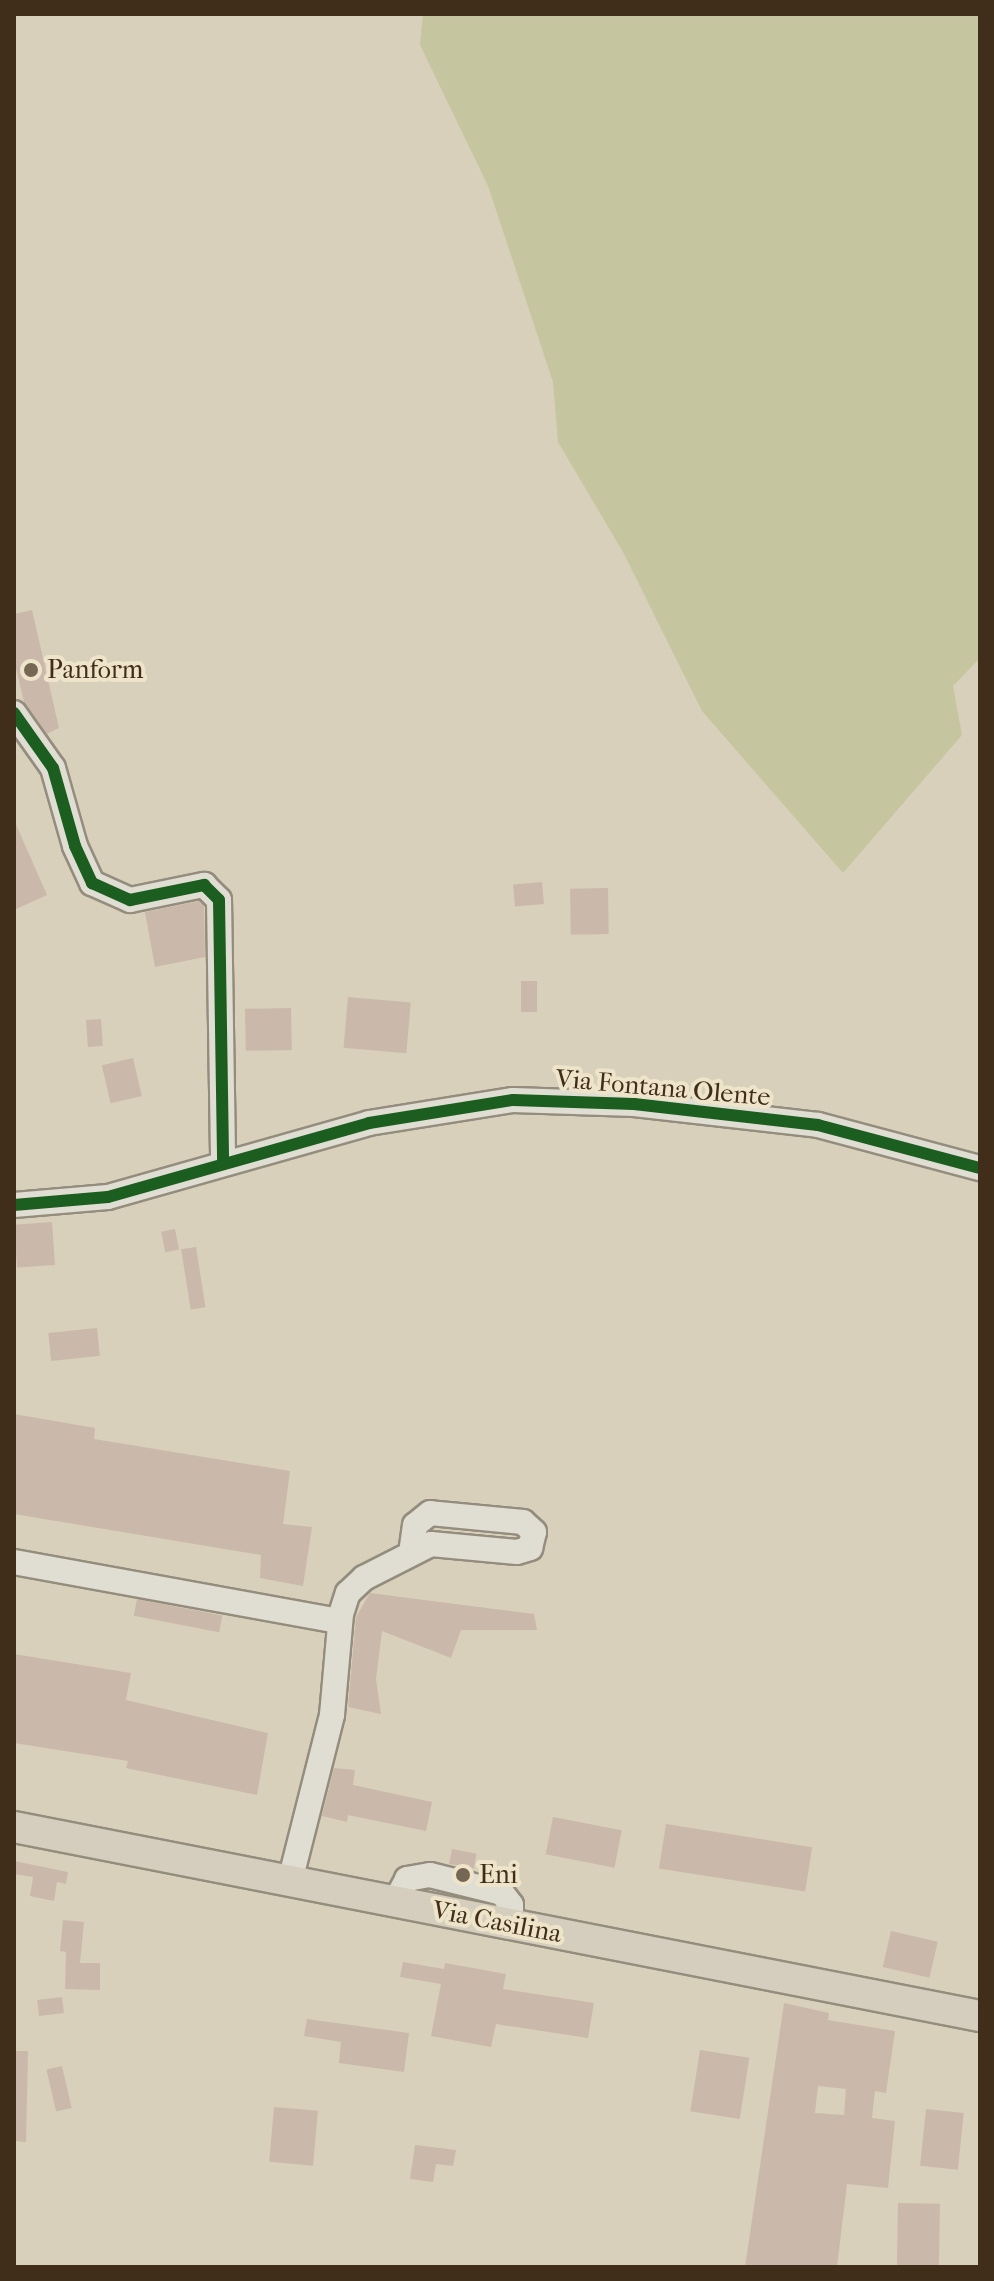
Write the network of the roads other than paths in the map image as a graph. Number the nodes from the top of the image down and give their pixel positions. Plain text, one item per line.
1 (14, 713) edge
2 (223, 1163) junction
3 (980, 1168) edge
4 (14, 1205) edge
5 (411, 1553) dead end
6 (14, 1562) edge
7 (340, 1621) junction
8 (14, 1827) edge
9 (290, 1881) junction
10 (980, 2016) edge

1 - 2 street
2 - 3 street, Via Fontana Olente
2 - 4 street, Via Fontana Olente
5 - 7 street
6 - 7 street
7 - 9 street
8 - 9 main road, Via Casilina
9 - 10 main road, Via Casilina

